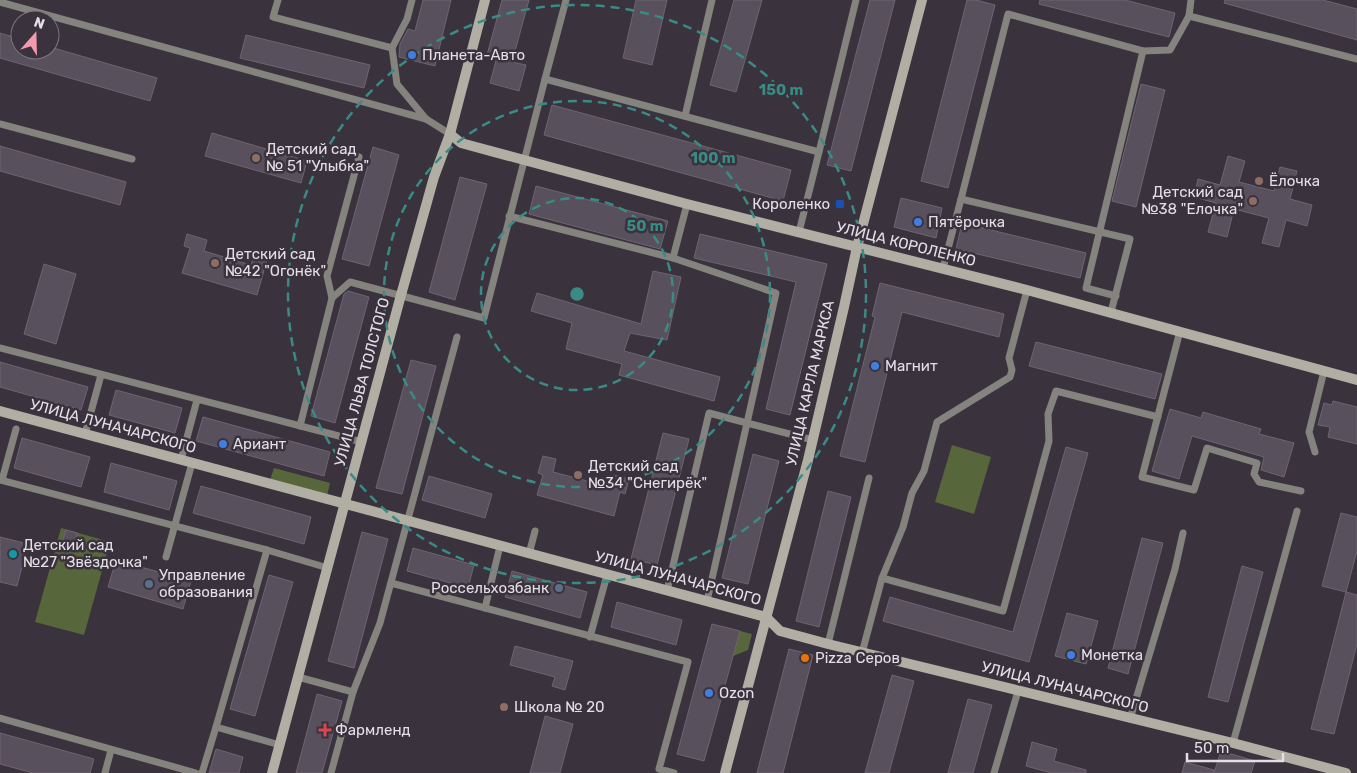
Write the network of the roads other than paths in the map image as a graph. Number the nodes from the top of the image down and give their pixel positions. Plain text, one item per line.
1 (278, 0) edge
2 (412, 0) edge
3 (484, 0) edge
4 (566, 0) edge
5 (712, 0) edge
6 (856, 0) edge
7 (922, 0) edge
8 (1191, 0) edge
9 (0, 2) edge
10 (1189, 16) junction
11 (392, 48) junction
12 (1143, 51) junction
13 (1357, 59) edge
14 (545, 79) junction
15 (685, 116) junction
16 (426, 119) junction
17 (0, 124) edge
18 (450, 134) junction
19 (819, 152) junction
20 (358, 157) dead end
21 (132, 159) dead end
22 (524, 159) junction
23 (960, 199) junction
24 (687, 204) junction
25 (509, 216) junction
26 (799, 232) junction
27 (1100, 232) junction
28 (857, 247) junction
29 (673, 258) junction
30 (943, 268) junction
31 (1028, 290) junction
32 (401, 295) junction
33 (1116, 296) junction
34 (332, 298) junction
35 (1111, 312) junction
36 (1180, 331) junction
37 (457, 337) dead end
38 (0, 348) edge
39 (1324, 371) junction
40 (101, 375) junction
41 (1357, 380) edge
42 (197, 400) junction
43 (0, 411) edge
44 (1158, 416) junction
45 (747, 423) junction
46 (300, 426) junction
47 (16, 429) dead end
48 (85, 434) junction
49 (813, 440) junction
50 (362, 442) junction
51 (1315, 452) dead end
52 (181, 460) junction
53 (192, 463) junction
54 (869, 478) dead end
55 (1, 480) edge
56 (1301, 491) dead end
57 (345, 505) junction
58 (1297, 511) dead end
59 (407, 521) junction
60 (175, 525) junction
61 (535, 531) dead end
62 (1183, 533) dead end
63 (500, 546) junction
64 (267, 550) junction
65 (529, 554) junction
66 (166, 558) dead end
67 (328, 568) junction
68 (607, 575) junction
69 (882, 578) junction
70 (391, 583) junction
71 (668, 591) junction
72 (707, 601) junction
73 (484, 608) junction
74 (766, 617) junction
75 (590, 637) junction
76 (828, 644) junction
77 (862, 653) junction
78 (298, 677) junction
79 (353, 692) junction
80 (1018, 692) junction
81 (0, 718) edge
82 (1130, 719) junction
83 (216, 727) junction
84 (1233, 742) junction
85 (280, 745) junction
86 (111, 750) junction
87 (658, 771) edge
88 (105, 773) edge
89 (196, 773) edge
90 (202, 773) edge
91 (272, 773) edge
92 (331, 773) edge
93 (674, 773) edge
94 (725, 773) edge
95 (994, 773) edge
96 (1346, 773) edge

1 - 11 lane
2 - 11 lane
3 - 18 street, УЛИЦА ЛЬВА ТОЛСТОГО
4 - 14 lane
5 - 15 lane
6 - 19 lane
7 - 28 street, УЛИЦА КАРЛА МАРКСА
8 - 10 lane
9 - 16 lane
10 - 12 lane
10 - 13 lane
11 - 16 lane
12 - 23 lane
12 - 27 lane
14 - 15 lane
14 - 22 lane
15 - 19 lane
16 - 18 lane
17 - 21 lane
18 - 22 street, УЛИЦА КОРОЛЕНКО
18 - 32 street, УЛИЦА ЛЬВА ТОЛСТОГО
19 - 26 lane
20 - 34 lane
22 - 24 street, УЛИЦА КОРОЛЕНКО
22 - 25 lane
23 - 27 lane
23 - 30 lane
24 - 26 street, УЛИЦА КОРОЛЕНКО
24 - 29 lane
25 - 29 lane
25 - 32 lane
26 - 28 street, УЛИЦА КОРОЛЕНКО
27 - 33 lane
27 - 33 lane
28 - 30 street, УЛИЦА КОРОЛЕНКО
28 - 49 street, УЛИЦА КАРЛА МАРКСА
29 - 45 lane
30 - 31 street, УЛИЦА КОРОЛЕНКО
31 - 35 street, УЛИЦА КОРОЛЕНКО
31 - 69 lane
32 - 34 lane
32 - 50 street, УЛИЦА ЛЬВА ТОЛСТОГО
33 - 35 lane
34 - 46 lane
35 - 36 street, УЛИЦА КОРОЛЕНКО
36 - 39 street, УЛИЦА КОРОЛЕНКО
36 - 44 lane
37 - 59 lane
38 - 40 lane
39 - 41 street, УЛИЦА КОРОЛЕНКО
39 - 51 lane
40 - 42 lane
40 - 48 lane
42 - 46 lane
42 - 52 lane
43 - 48 street, УЛИЦА ЛУНАЧАРСКОГО
44 - 56 lane
44 - 69 lane
45 - 49 lane
45 - 71 lane
45 - 72 lane
46 - 50 lane
47 - 55 lane
48 - 52 street, УЛИЦА ЛУНАЧАРСКОГО
49 - 74 street, УЛИЦА КАРЛА МАРКСА
50 - 57 street, УЛИЦА ЛЬВА ТОЛСТОГО
52 - 53 street, УЛИЦА ЛУНАЧАРСКОГО
53 - 57 street, УЛИЦА ЛУНАЧАРСКОГО
53 - 60 lane
54 - 76 lane
55 - 60 lane
57 - 59 street, УЛИЦА ЛУНАЧАРСКОГО
57 - 67 street, УЛИЦА ЛЬВА ТОЛСТОГО
58 - 84 lane
59 - 63 street, УЛИЦА ЛУНАЧАРСКОГО
59 - 70 lane
60 - 64 lane
60 - 66 lane
61 - 65 lane
62 - 82 lane
63 - 65 street, УЛИЦА ЛУНАЧАРСКОГО
63 - 73 lane
64 - 67 lane
64 - 83 lane
65 - 68 street, УЛИЦА ЛУНАЧАРСКОГО
67 - 78 street, УЛИЦА ЛЬВА ТОЛСТОГО
68 - 71 street, УЛИЦА ЛУНАЧАРСКОГО
68 - 75 lane
69 - 77 lane
70 - 73 lane
70 - 79 lane
71 - 72 street, УЛИЦА ЛУНАЧАРСКОГО
72 - 74 street, УЛИЦА ЛУНАЧАРСКОГО
73 - 75 lane
74 - 76 street, УЛИЦА ЛУНАЧАРСКОГО
74 - 94 street, УЛИЦА КАРЛА МАРКСА
75 - 87 lane
76 - 77 street, УЛИЦА ЛУНАЧАРСКОГО
77 - 80 street, УЛИЦА ЛУНАЧАРСКОГО
78 - 79 lane
78 - 85 street, УЛИЦА ЛЬВА ТОЛСТОГО
79 - 92 lane
80 - 82 street, УЛИЦА ЛУНАЧАРСКОГО
80 - 95 lane
81 - 86 lane
82 - 84 street, УЛИЦА ЛУНАЧАРСКОГО
83 - 85 lane
83 - 90 lane
84 - 96 street, УЛИЦА ЛУНАЧАРСКОГО
85 - 91 street, УЛИЦА ЛЬВА ТОЛСТОГО
86 - 88 lane
86 - 89 lane
87 - 93 lane

